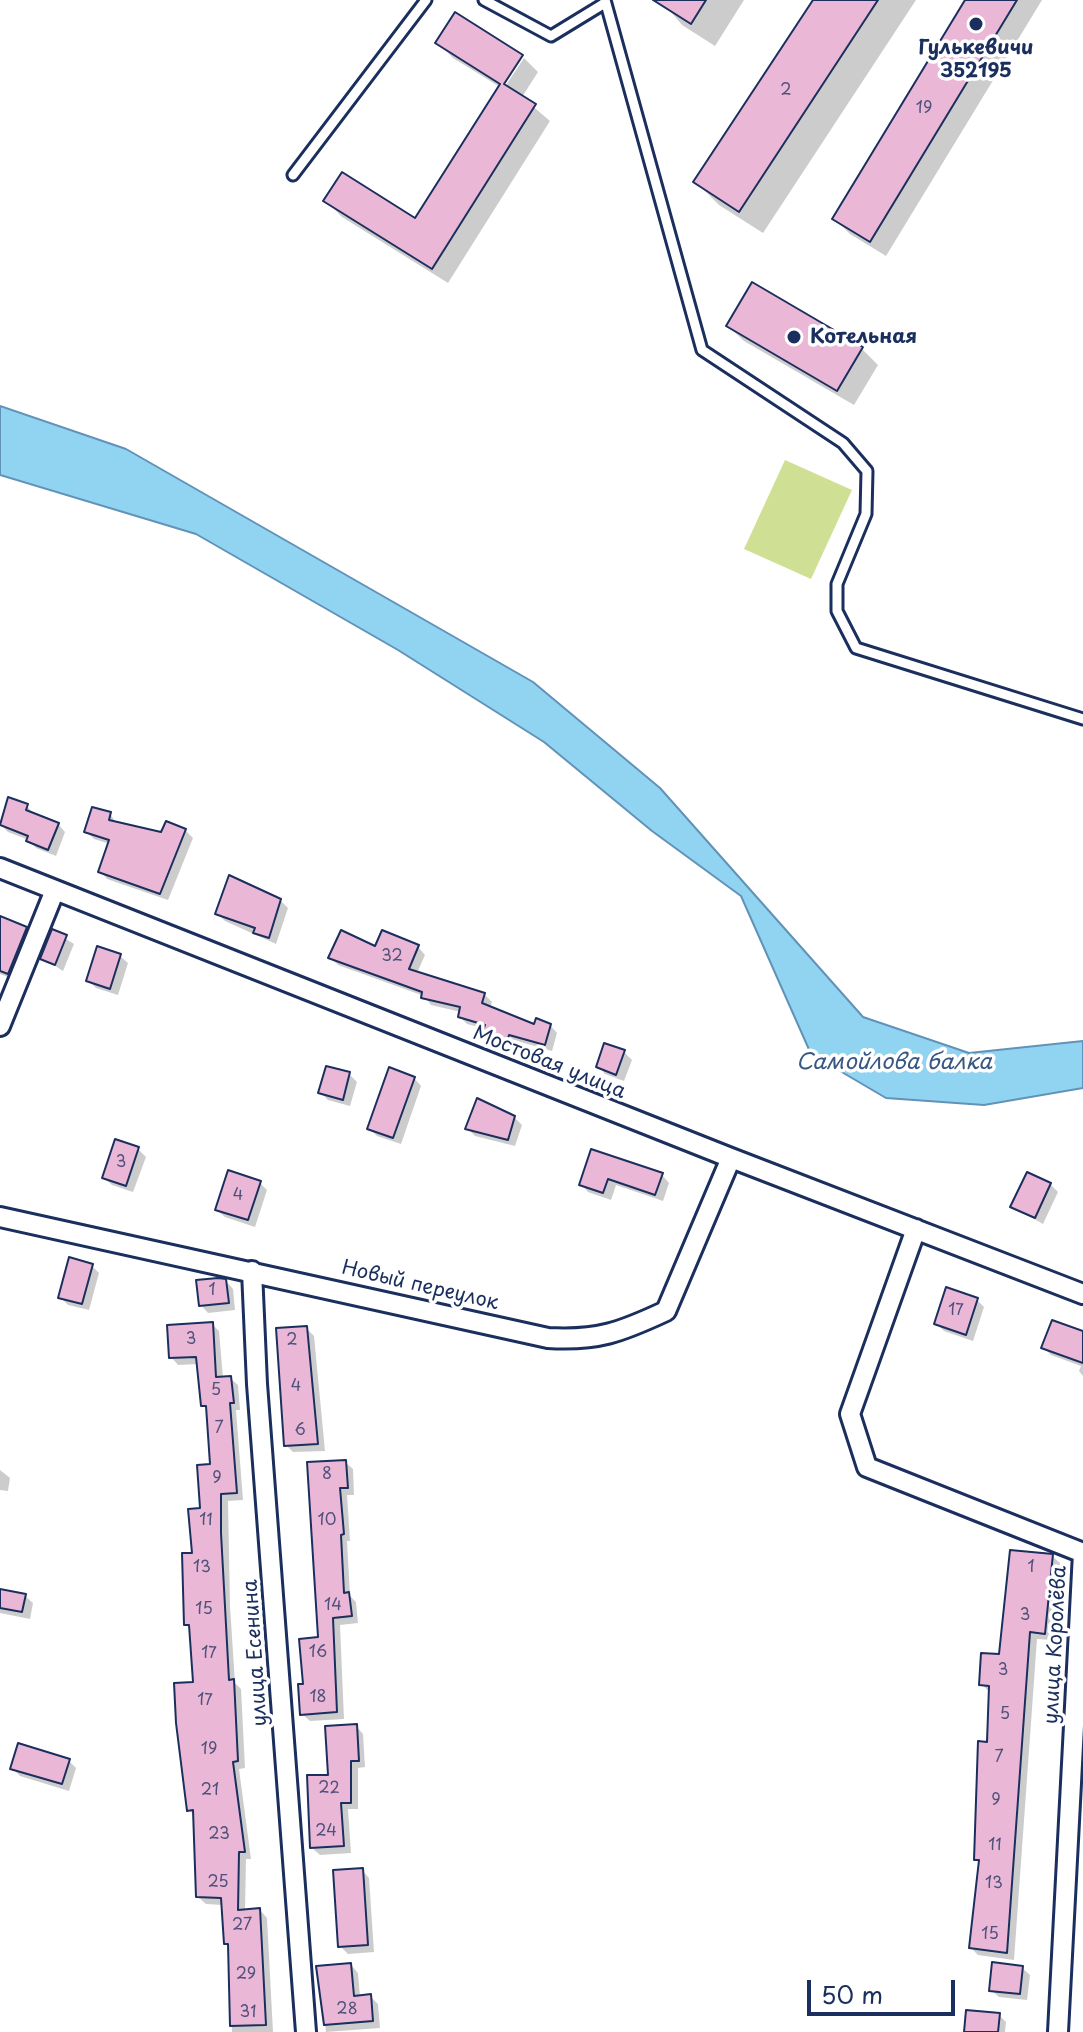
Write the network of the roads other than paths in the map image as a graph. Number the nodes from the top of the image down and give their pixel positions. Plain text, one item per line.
1 (426, 0) edge
2 (484, 0) edge
3 (605, 1) edge
4 (293, 175) dead end
5 (1083, 719) edge
6 (0, 868) edge
7 (55, 890) junction
8 (0, 1026) edge
9 (731, 1158) junction
10 (0, 1217) edge
11 (916, 1229) junction
12 (252, 1271) junction
13 (1083, 1294) edge
14 (306, 2032) edge
15 (1058, 2032) edge

1 - 4 lane
2 - 3 lane
3 - 5 lane
6 - 7 street, Мостовая улица
7 - 8 street
7 - 9 street, Мостовая улица
9 - 11 street, Мостовая улица
9 - 12 street, Новый переулок
10 - 12 street, Новый переулок
11 - 13 street, Мостовая улица
11 - 15 street, улица Королёва
12 - 14 street, улица Есенина

